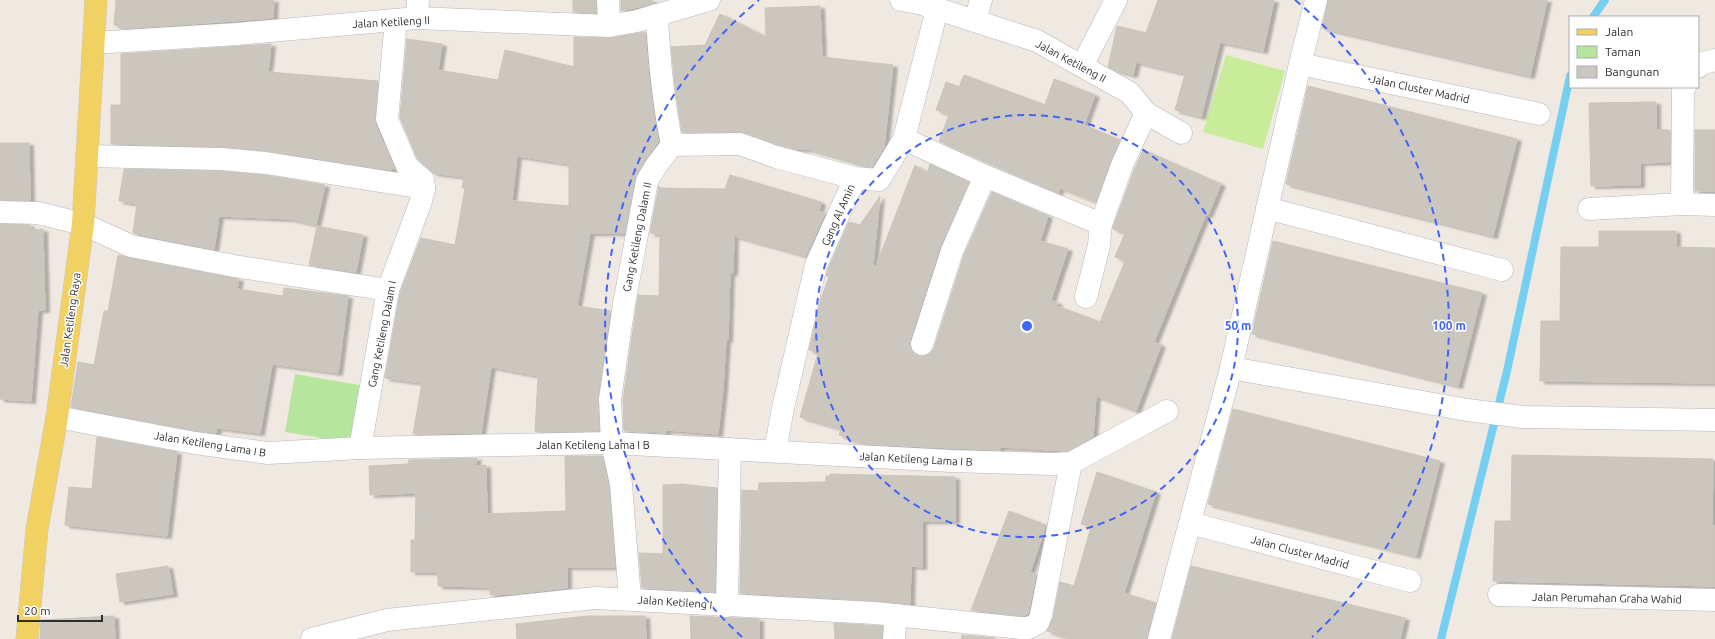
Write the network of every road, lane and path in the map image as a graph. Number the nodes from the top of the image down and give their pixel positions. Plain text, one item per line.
1 (96, 0) edge
2 (608, 0) edge
3 (709, 0) edge
4 (901, 0) edge
5 (981, 0) edge
6 (1116, 0) edge
7 (1316, 0) edge
8 (937, 9) junction
9 (411, 13) edge
10 (657, 15) junction
11 (975, 21) junction
12 (609, 26) junction
13 (94, 43) junction
14 (1715, 60) edge
15 (1300, 64) junction
16 (1082, 66) junction
17 (1699, 66) edge
18 (1684, 88) edge
19 (1146, 113) junction
20 (1539, 114) dead end
21 (1181, 133) dead end
22 (904, 139) junction
23 (672, 145) junction
24 (87, 156) junction
25 (985, 176) junction
26 (855, 178) junction
27 (424, 188) junction
28 (1682, 204) junction
29 (1715, 205) edge
30 (1267, 208) junction
31 (1589, 209) dead end
32 (0, 212) edge
33 (83, 224) junction
34 (1101, 224) junction
35 (1502, 270) dead end
36 (388, 290) junction
37 (1086, 297) dead end
38 (922, 344) dead end
39 (1231, 368) junction
40 (1167, 411) dead end
41 (57, 417) junction
42 (1715, 420) edge
43 (612, 443) junction
44 (360, 448) junction
45 (730, 449) junction
46 (775, 452) junction
47 (1071, 463) junction
48 (1190, 523) junction
49 (1410, 582) dead end
50 (1499, 595) dead end
51 (630, 599) junction
52 (1715, 600) edge
53 (727, 606) junction
54 (896, 615) junction
55 (27, 639) edge
56 (312, 639) edge
57 (894, 639) edge
58 (1160, 639) edge

1 - 13 main road, Jalan Ketileng Raya
2 - 12 street
3 - 10 street, Jalan Ketileng II
4 - 8 street, Jalan Ketileng II
5 - 11 street
6 - 16 street
7 - 15 street
8 - 11 street, Jalan Ketileng II
8 - 22 street, Gang Al Amin
9 - 12 street, Jalan Ketileng II
9 - 13 street, Jalan Ketileng II
9 - 27 street
10 - 12 street, Jalan Ketileng II
10 - 23 street
11 - 16 street, Jalan Ketileng II
13 - 24 main road, Jalan Ketileng Raya
14 - 17 street
15 - 20 street, Jalan Cluster Madrid
15 - 30 street
16 - 19 street, Jalan Ketileng II
18 - 28 street
19 - 21 street, Jalan Ketileng II
19 - 34 street
22 - 25 street
22 - 26 street, Gang Al Amin
23 - 26 street
23 - 43 street, Gang Ketileng Dalam II
24 - 27 street
24 - 33 main road, Jalan Ketileng Raya
25 - 34 street
25 - 38 street
26 - 46 street, Gang Al Amin
27 - 36 street, Gang Ketileng Dalam I
28 - 29 street
28 - 31 street
30 - 35 street
30 - 39 street
32 - 33 street
33 - 36 street
33 - 41 main road, Jalan Ketileng Raya
34 - 37 street
36 - 44 street, Gang Ketileng Dalam I
39 - 42 street
39 - 48 street
40 - 47 street, Jalan Ketileng Lama I B
41 - 44 street, Jalan Ketileng Lama I B
41 - 55 main road, Jalan Ketileng Raya
43 - 44 street, Jalan Ketileng Lama I B
43 - 45 street, Jalan Ketileng Lama I B
43 - 51 street, Gang Ketileng Dalam II
45 - 46 street, Jalan Ketileng Lama I B
45 - 53 street
46 - 47 street, Jalan Ketileng Lama I B
47 - 54 street, Jalan Ketileng I
48 - 49 street, Jalan Cluster Madrid
48 - 58 street
50 - 52 street, Jalan Perumahan Graha Wahid
51 - 53 street, Jalan Ketileng I
51 - 56 street, Jalan Ketileng I
53 - 54 street, Jalan Ketileng I
54 - 57 street

